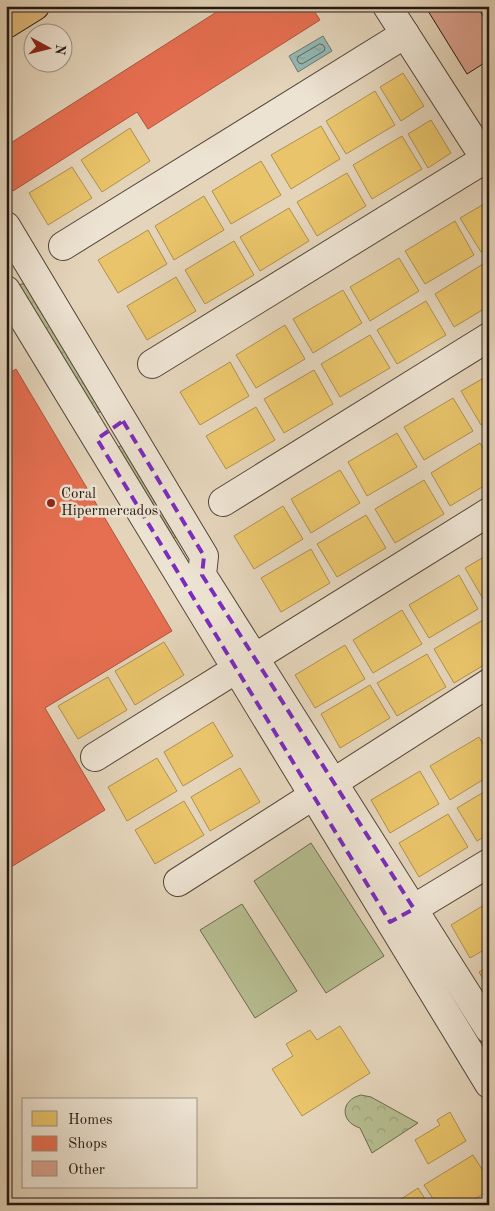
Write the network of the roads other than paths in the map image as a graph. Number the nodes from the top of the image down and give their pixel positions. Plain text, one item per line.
1 (34, 6) edge
2 (388, 6) edge
3 (6, 24) edge
4 (405, 34) junction
5 (487, 162) edge
6 (6, 226) edge
7 (63, 246) dead end
8 (31, 268) junction
9 (6, 284) edge
10 (6, 290) edge
11 (489, 337) edge
12 (152, 364) dead end
13 (123, 421) junction
14 (97, 439) junction
15 (223, 502) dead end
16 (489, 512) edge
17 (246, 663) junction
18 (489, 683) edge
19 (95, 757) dead end
20 (323, 789) junction
21 (489, 863) edge
22 (178, 882) dead end
23 (414, 909) junction
24 (390, 922) junction
25 (489, 1029) edge
26 (480, 1049) edge
27 (489, 1084) edge

1 - 3 main road
2 - 4 street
4 - 5 street
4 - 7 street
5 - 12 street
6 - 8 street
8 - 9 street
8 - 13 street
10 - 14 street
11 - 15 street
13 - 14 street
13 - 17 street
14 - 17 street
16 - 17 street
17 - 19 street
17 - 20 street
18 - 20 street
20 - 22 street
20 - 23 street
20 - 24 street
21 - 23 street
23 - 24 street
23 - 25 street
24 - 26 street
26 - 27 street

